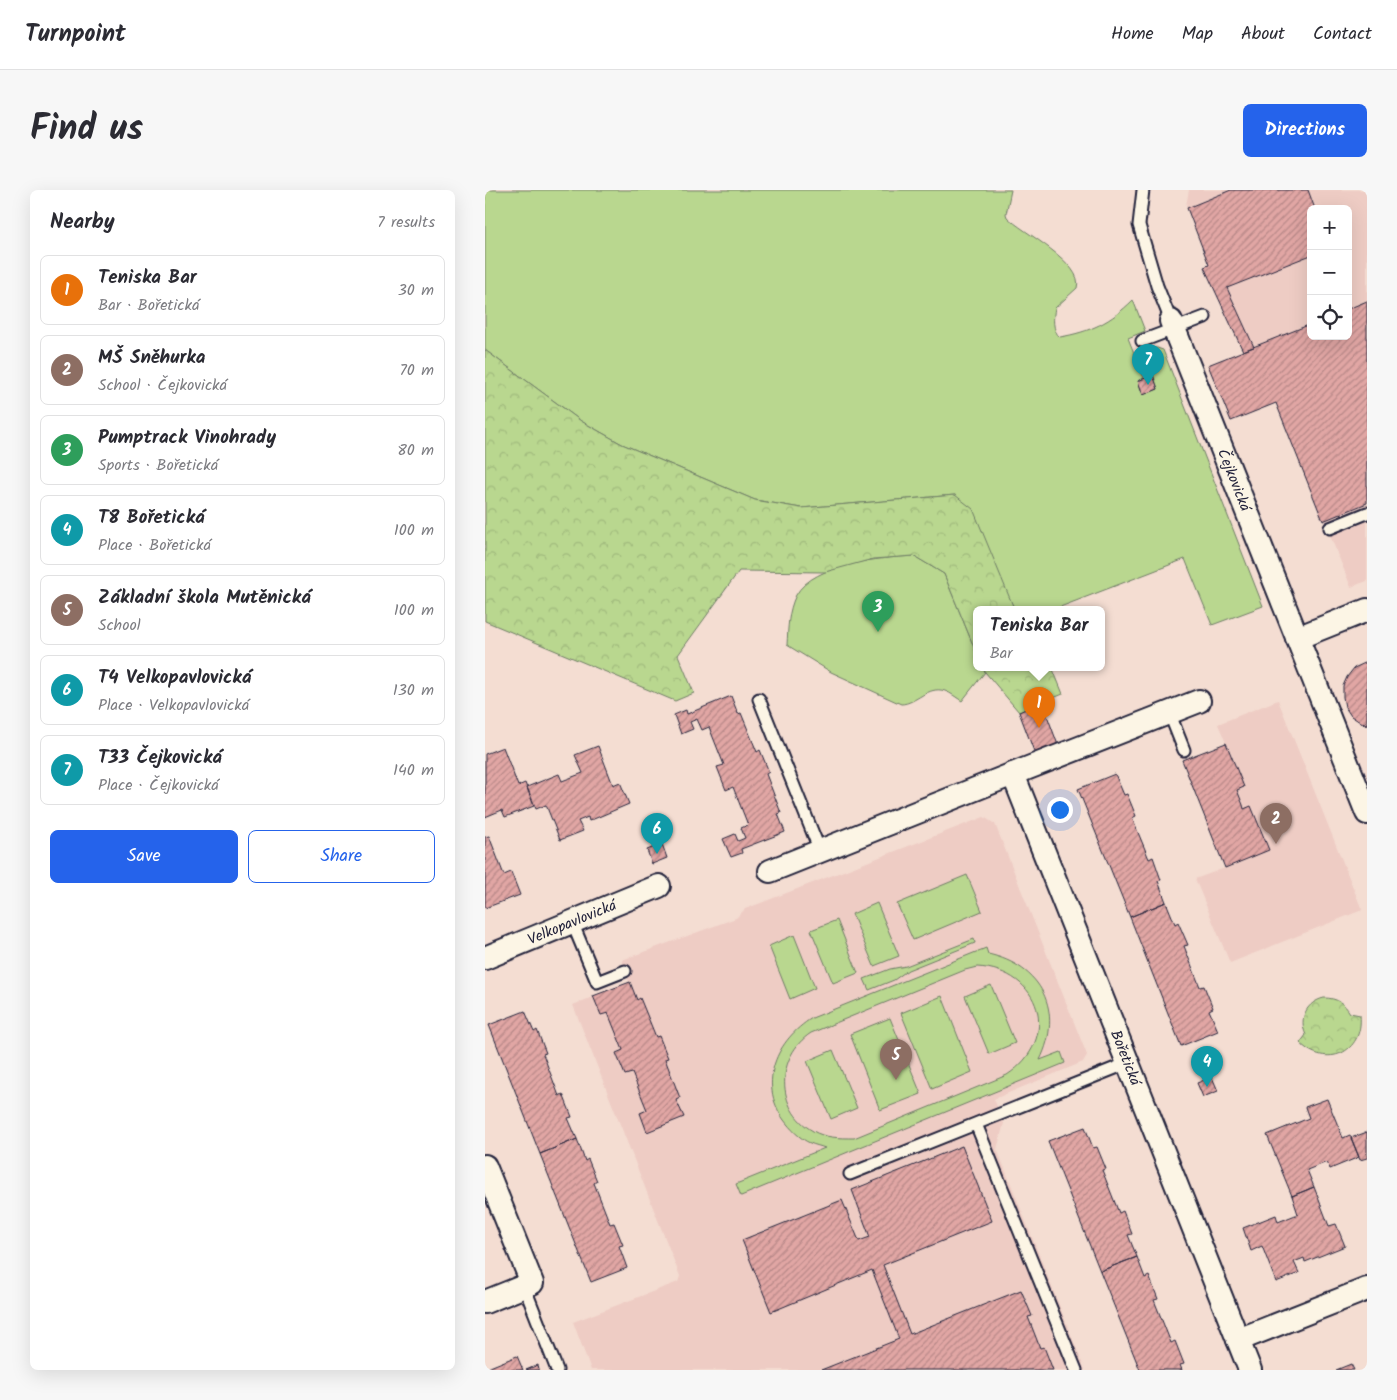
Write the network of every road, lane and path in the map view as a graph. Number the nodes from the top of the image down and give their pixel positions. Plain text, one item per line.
1 (1143, 190) edge
2 (1205, 317) dead end
3 (1172, 325) junction
4 (1142, 341) dead end
5 (1367, 513) edge
6 (1330, 528) dead end
7 (1367, 610) edge
8 (1297, 638) junction
9 (759, 699) dead end
10 (1199, 701) dead end
11 (1169, 712) junction
12 (1184, 750) dead end
13 (1013, 774) junction
14 (1367, 813) edge
15 (820, 851) junction
16 (770, 871) dead end
17 (659, 886) dead end
18 (573, 922) junction
19 (485, 958) edge
20 (625, 971) dead end
21 (1128, 1063) junction
22 (976, 1124) junction
23 (485, 1166) edge
24 (850, 1174) dead end
25 (528, 1284) junction
26 (1367, 1289) edge
27 (485, 1302) edge
28 (1238, 1340) junction
29 (557, 1370) edge
30 (1075, 1370) edge
31 (1250, 1370) edge

1 - 3 lane
2 - 3 lane
3 - 4 lane
3 - 8 street, Čejkovická
5 - 6 lane
7 - 8 street
8 - 14 street, Čejkovická
9 - 15 lane
10 - 11 street
11 - 12 lane
11 - 13 street
13 - 15 street
13 - 21 street, Bořetická
15 - 16 street
17 - 18 street, Velkopavlovická
18 - 19 street, Velkopavlovická
18 - 20 lane
21 - 22 lane
21 - 28 street, Bořetická
22 - 24 lane
22 - 30 lane
23 - 25 street
25 - 27 street
25 - 29 lane
26 - 28 street
28 - 31 street, Bořetická

